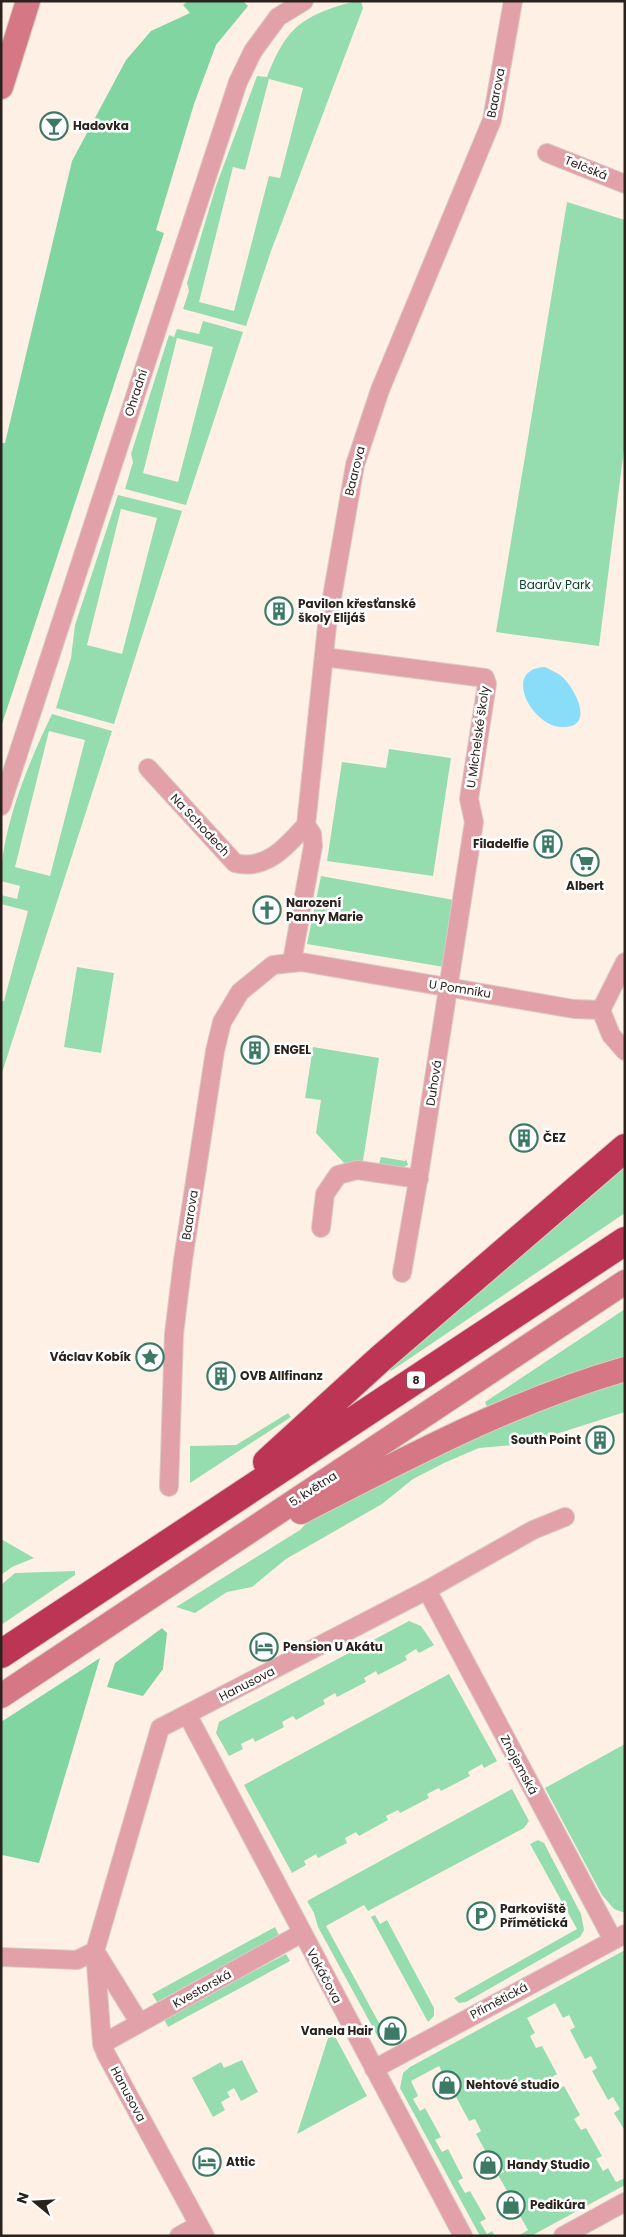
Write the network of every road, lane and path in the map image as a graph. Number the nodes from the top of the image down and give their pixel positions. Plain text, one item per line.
1 (28, 1) edge
2 (304, 1) edge
3 (513, 1) edge
4 (1, 87) edge
5 (547, 153) dead end
6 (625, 184) edge
7 (324, 657) junction
8 (148, 768) dead end
9 (1, 806) edge
10 (306, 825) junction
11 (292, 962) junction
12 (625, 962) edge
13 (273, 965) joint
14 (449, 987) junction
15 (601, 1010) junction
16 (625, 1051) edge
17 (625, 1148) edge
18 (419, 1179) junction
19 (321, 1228) dead end
20 (625, 1241) edge
21 (402, 1273) dead end
22 (625, 1282) edge
23 (625, 1369) edge
24 (168, 1487) dead end
25 (565, 1517) dead end
26 (207, 1518) junction
27 (199, 1564) junction
28 (427, 1590) junction
29 (1, 1654) edge
30 (1, 1696) edge
31 (187, 1714) junction
32 (302, 1933) junction
33 (619, 1937) edge
34 (95, 1951) junction
35 (1, 1957) edge
36 (139, 2022) junction
37 (102, 2044) junction
38 (374, 2069) junction
39 (625, 2202) edge
40 (202, 2231) edge
41 (179, 2236) edge
42 (463, 2236) edge
43 (563, 2236) edge

1 - 4 main road
2 - 9 street, Ohradní
3 - 7 street, Baarova
5 - 6 street, Telčská
7 - 10 street, Baarova
7 - 14 street, U Michelské školy
8 - 10 street, Na Schodech
10 - 11 street, Baarova
11 - 13 street, U Pomníku
11 - 14 street, U Pomníku
12 - 15 street
13 - 24 street, Baarova
14 - 15 street, U Pomníku
14 - 18 street, Duhová
15 - 16 street
17 - 26 highway
18 - 19 street
18 - 21 street, Duhová
20 - 26 highway, 8
22 - 27 main road, 5. května
23 - 27 main road
25 - 28 street, Hanusova
26 - 29 highway, 8
27 - 30 main road, 5. května
28 - 31 street, Hanusova
28 - 33 street, Znojemská
31 - 32 street, Vokáčova
31 - 34 street, Hanusova
32 - 36 street, Kvestorská
32 - 38 street, Vokáčova
33 - 38 street, Přímětická
34 - 35 street
34 - 36 street
34 - 37 street, Hanusova
36 - 37 street, Kvestorská
37 - 40 street, Hanusova
38 - 42 street, Vokáčova
39 - 43 street
40 - 41 street, Hanusova

